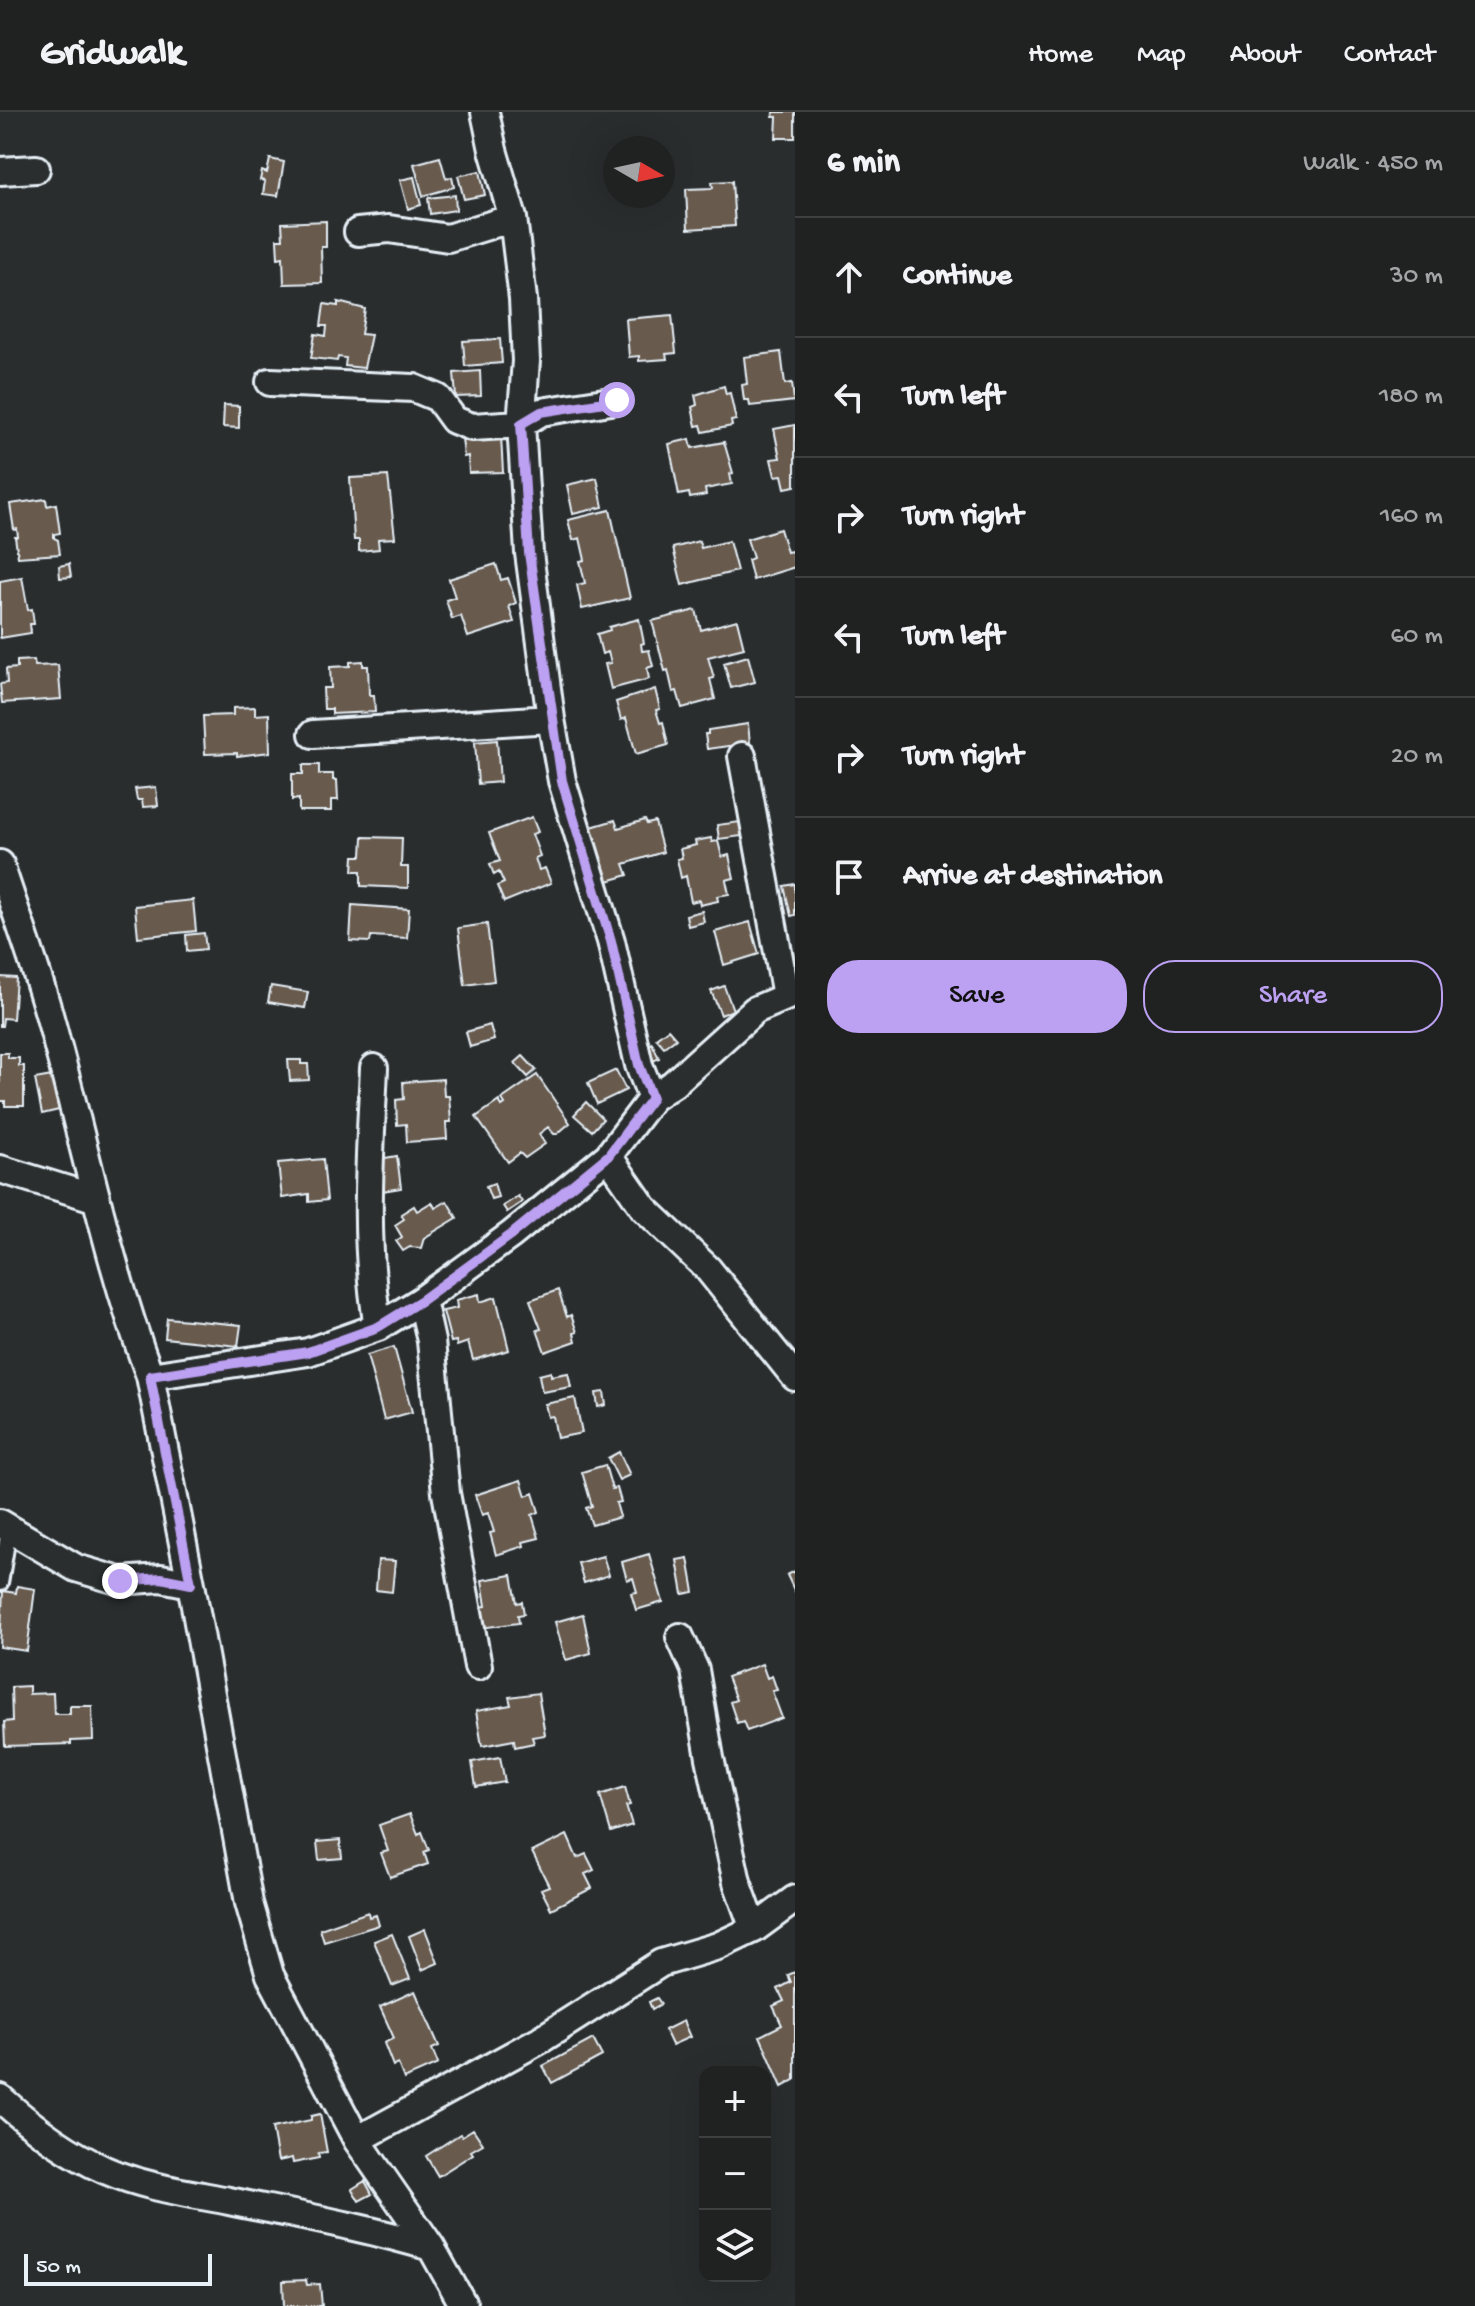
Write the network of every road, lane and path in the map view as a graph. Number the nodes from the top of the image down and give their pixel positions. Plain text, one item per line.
1 (485, 112) edge
2 (36, 169) dead end
3 (0, 171) edge
4 (513, 218) junction
5 (358, 232) dead end
6 (270, 382) dead end
7 (617, 400) dead end
8 (521, 424) junction
9 (551, 719) junction
10 (313, 734) dead end
11 (742, 756) dead end
12 (0, 864) edge
13 (791, 994) edge
14 (374, 1068) dead end
15 (652, 1098) junction
16 (608, 1156) junction
17 (0, 1169) edge
18 (94, 1198) junction
19 (422, 1300) junction
20 (378, 1327) junction
21 (150, 1376) junction
22 (795, 1377) edge
23 (4, 1527) edge
24 (0, 1583) edge
25 (191, 1584) junction
26 (680, 1637) dead end
27 (478, 1666) dead end
28 (795, 1899) edge
29 (754, 1929) junction
30 (0, 2098) edge
31 (357, 2140) junction
32 (431, 2247) junction
33 (464, 2306) edge

1 - 4 street
2 - 3 street
4 - 5 street
4 - 8 street
6 - 8 street
7 - 8 street
8 - 9 street
9 - 10 street
9 - 15 street
11 - 13 street
12 - 18 street
13 - 15 street
14 - 20 street
15 - 16 street
16 - 19 street
16 - 22 street
17 - 18 street
18 - 21 street
19 - 20 street
19 - 27 street
20 - 21 street
21 - 25 street
23 - 24 lane
23 - 25 street
25 - 31 street
26 - 29 street
28 - 29 street
29 - 31 street
30 - 32 street
31 - 32 street
32 - 33 street

